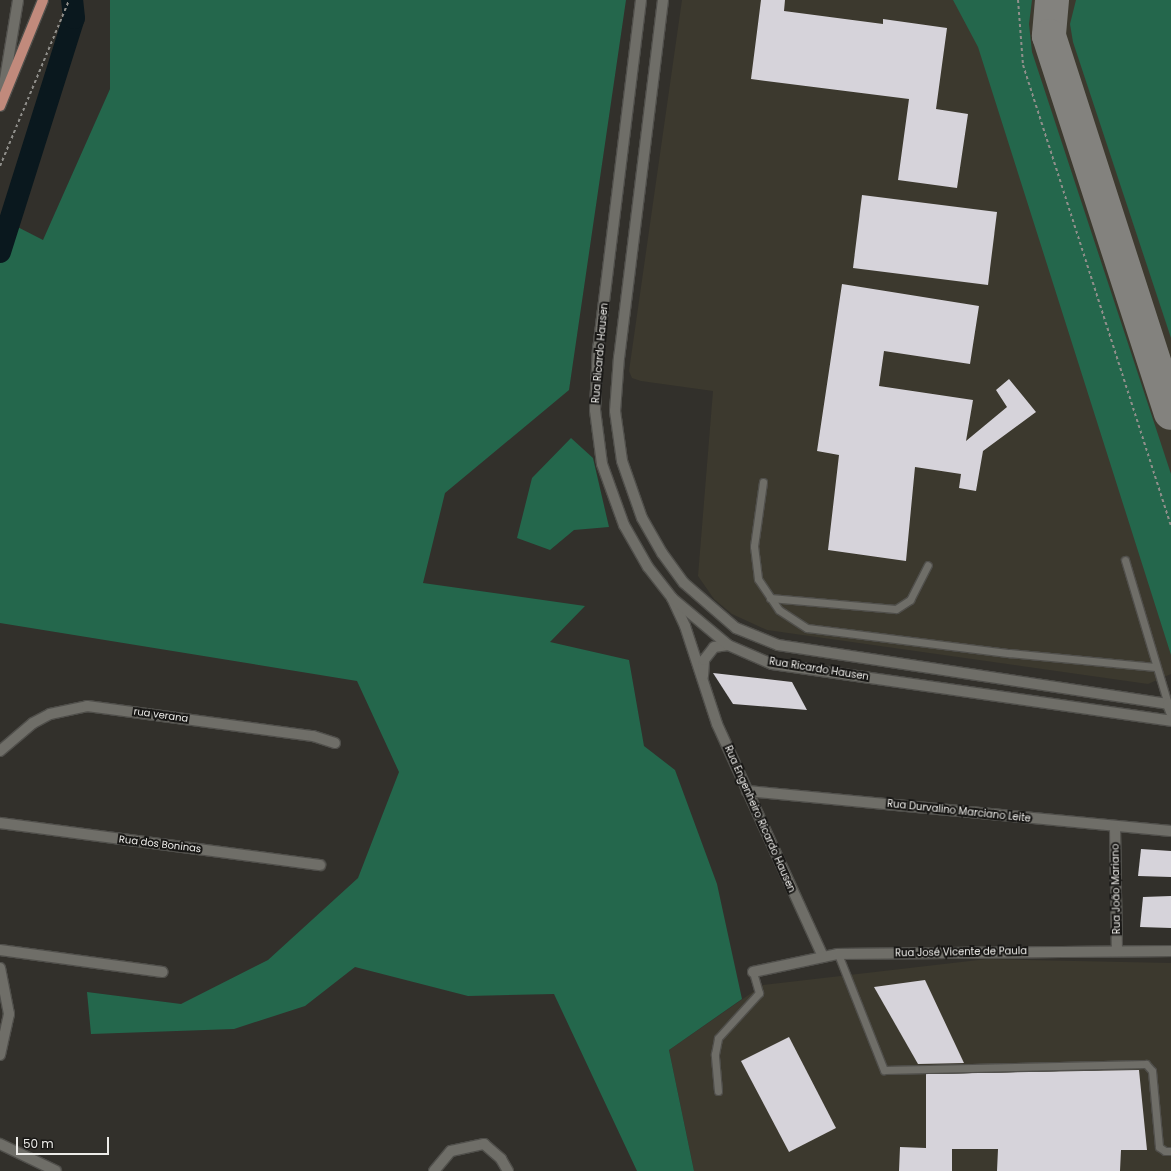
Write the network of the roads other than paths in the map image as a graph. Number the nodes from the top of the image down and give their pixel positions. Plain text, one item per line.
1 (18, 0) edge
2 (43, 0) edge
3 (641, 0) edge
4 (663, 0) edge
5 (0, 105) edge
6 (762, 482) dead end
7 (1125, 560) dead end
8 (928, 565) dead end
9 (672, 598) junction
10 (770, 598) junction
11 (728, 645) junction
12 (1155, 667) junction
13 (703, 680) junction
14 (1170, 708) edge
15 (1171, 721) edge
16 (335, 743) dead end
17 (0, 752) edge
18 (747, 791) junction
19 (0, 823) edge
20 (1114, 826) junction
21 (1171, 831) edge
22 (320, 865) dead end
23 (0, 950) edge
24 (1117, 951) junction
25 (1171, 951) edge
26 (838, 954) junction
27 (823, 957) junction
28 (0, 968) edge
29 (163, 972) dead end
30 (753, 972) joint
31 (0, 1055) edge
32 (718, 1091) dead end
33 (0, 1144) edge
34 (1171, 1151) edge
35 (56, 1171) edge
36 (434, 1171) edge
37 (508, 1171) edge

1 - 5 street
2 - 5 main road
3 - 9 street, Rua Ricardo Hausen
4 - 14 street, Rua Ricardo Hausen
6 - 10 lane
7 - 12 lane
8 - 10 lane
9 - 11 street, Rua Ricardo Hausen
9 - 13 street, Rua Engenheiro Ricardo Hausen
10 - 12 lane
11 - 13 street, Rua Engenheiro Ricardo Hausen
11 - 15 street, Rua Ricardo Hausen
12 - 14 lane
13 - 18 street, Rua Engenheiro Ricardo Hausen
16 - 17 street, rua verana
18 - 20 street, Rua Durvalino Marciano Leite
18 - 27 street, Rua Engenheiro Ricardo Hausen
19 - 22 street, Rua dos Boninas
20 - 21 street, Rua Durvalino Marciano Leite
20 - 24 street, Rua João Mariano
23 - 29 street
24 - 25 street, Rua José Vicente de Paula
24 - 26 street, Rua José Vicente de Paula
26 - 27 street, Rua José Vicente de Paula
26 - 34 lane
27 - 30 street, Rua José Vicente de Paula
28 - 31 street
30 - 32 lane
33 - 35 street
36 - 37 street

